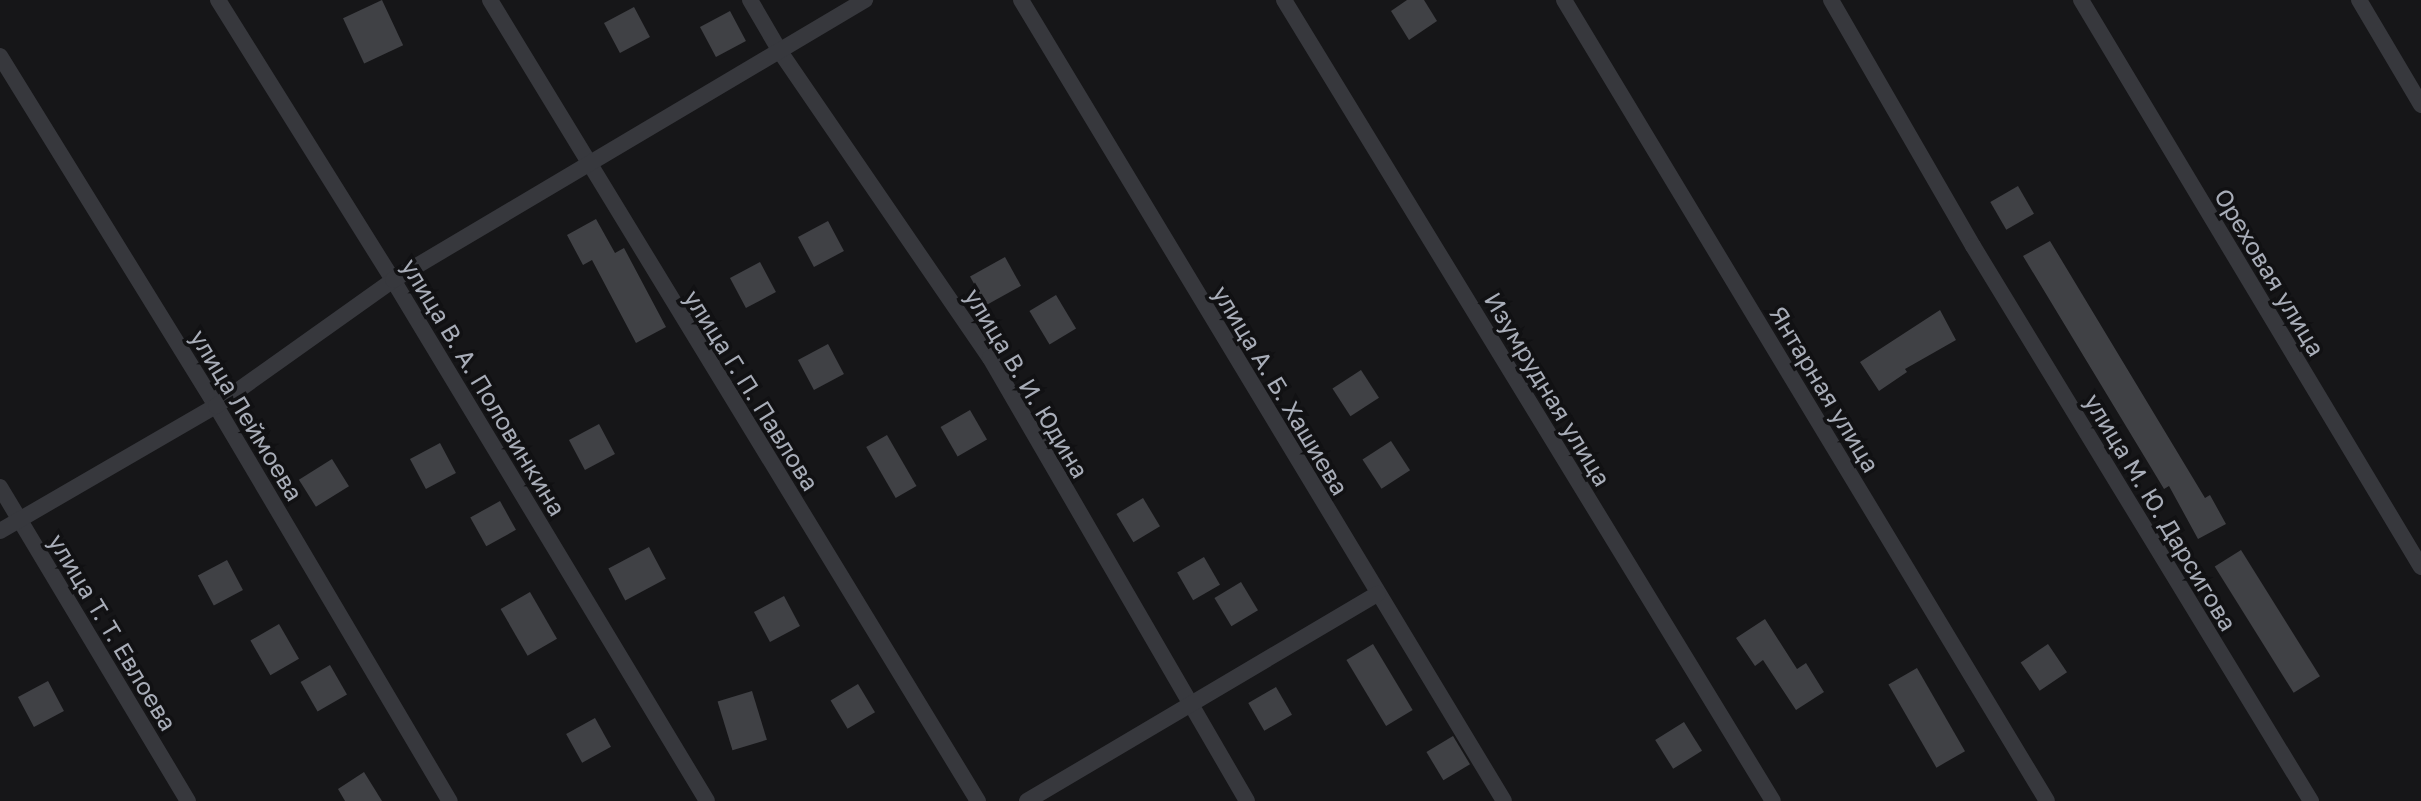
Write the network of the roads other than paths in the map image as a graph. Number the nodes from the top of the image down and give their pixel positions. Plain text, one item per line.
1 (218, 0) edge
2 (490, 0) edge
3 (750, 0) edge
4 (865, 0) edge
5 (1021, 0) edge
6 (1284, 0) edge
7 (1564, 0) edge
8 (1831, 0) edge
9 (2081, 0) edge
10 (2359, 0) edge
11 (781, 52) junction
12 (0, 56) edge
13 (2421, 106) edge
14 (588, 166) junction
15 (393, 280) junction
16 (216, 406) junction
17 (0, 487) edge
18 (19, 519) junction
19 (0, 531) edge
20 (2421, 567) edge
21 (1377, 594) junction
22 (1188, 706) junction
23 (188, 801) edge
24 (450, 801) edge
25 (707, 801) edge
26 (978, 801) edge
27 (1027, 801) edge
28 (1247, 801) edge
29 (1504, 801) edge
30 (1773, 801) edge
31 (2047, 801) edge
32 (2311, 801) edge

1 - 15 street, улица В. А. Половинкина
2 - 14 street, улица Г. П. Павлова
3 - 11 street, улица В. И. Юдина
4 - 11 street
5 - 21 street, улица А. Б. Хашиева
6 - 30 street, Изумрудная улица
7 - 31 street, Янтарная улица
8 - 32 street, улица М. Ю. Дарсигова
9 - 20 street, Ореховая улица
10 - 13 street
11 - 14 street
11 - 22 street, улица В. И. Юдина
12 - 16 street, улица Леймоева
14 - 15 street
14 - 26 street, улица Г. П. Павлова
15 - 16 street
15 - 25 street, улица В. А. Половинкина
16 - 18 street
16 - 24 street, улица Леймоева
17 - 18 street, улица Т. Т. Евлоева
18 - 19 street
18 - 23 street, улица Т. Т. Евлоева
21 - 22 street
21 - 29 street, улица А. Б. Хашиева
22 - 27 street
22 - 28 street, улица В. И. Юдина

